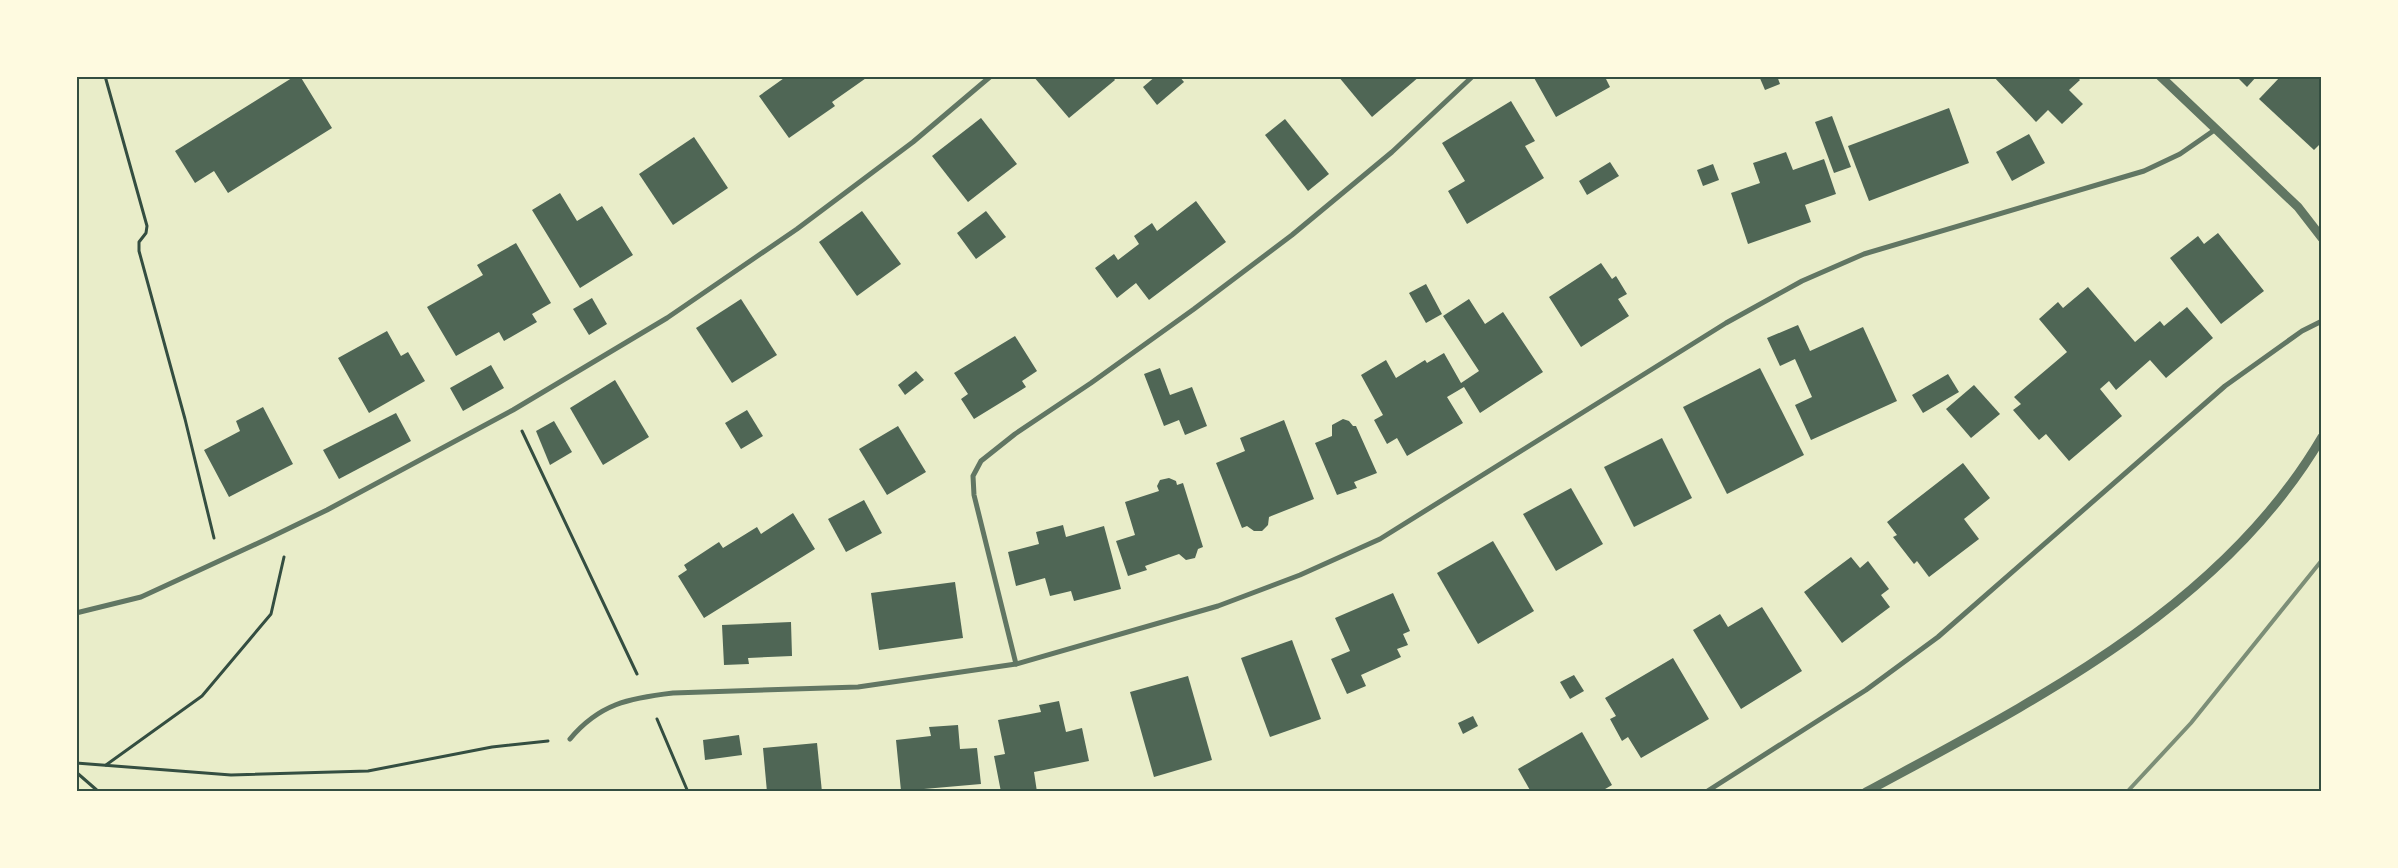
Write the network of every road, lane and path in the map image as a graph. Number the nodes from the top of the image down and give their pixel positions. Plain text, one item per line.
1 (105, 76) edge
2 (991, 76) edge
3 (1473, 76) edge
4 (2160, 76) edge
5 (2216, 129) junction
6 (2322, 238) edge
7 (2322, 321) edge
8 (513, 410) junction
9 (2322, 437) edge
10 (290, 528) junction
11 (220, 561) junction
12 (76, 613) edge
13 (1016, 664) junction
14 (647, 696) junction
15 (570, 739) joint
16 (76, 763) edge
17 (105, 766) junction
18 (76, 772) edge
19 (99, 792) edge
20 (688, 792) edge
21 (1706, 792) edge
22 (1866, 792) edge

1 - 11 path
2 - 8 street
3 - 13 street
4 - 5 street
5 - 6 street
5 - 13 street
7 - 21 street
8 - 10 street
8 - 14 path
9 - 22 street
10 - 11 street
10 - 17 path
11 - 12 street
13 - 14 street
14 - 15 street
14 - 20 path
15 - 17 path
16 - 17 path
18 - 19 path

